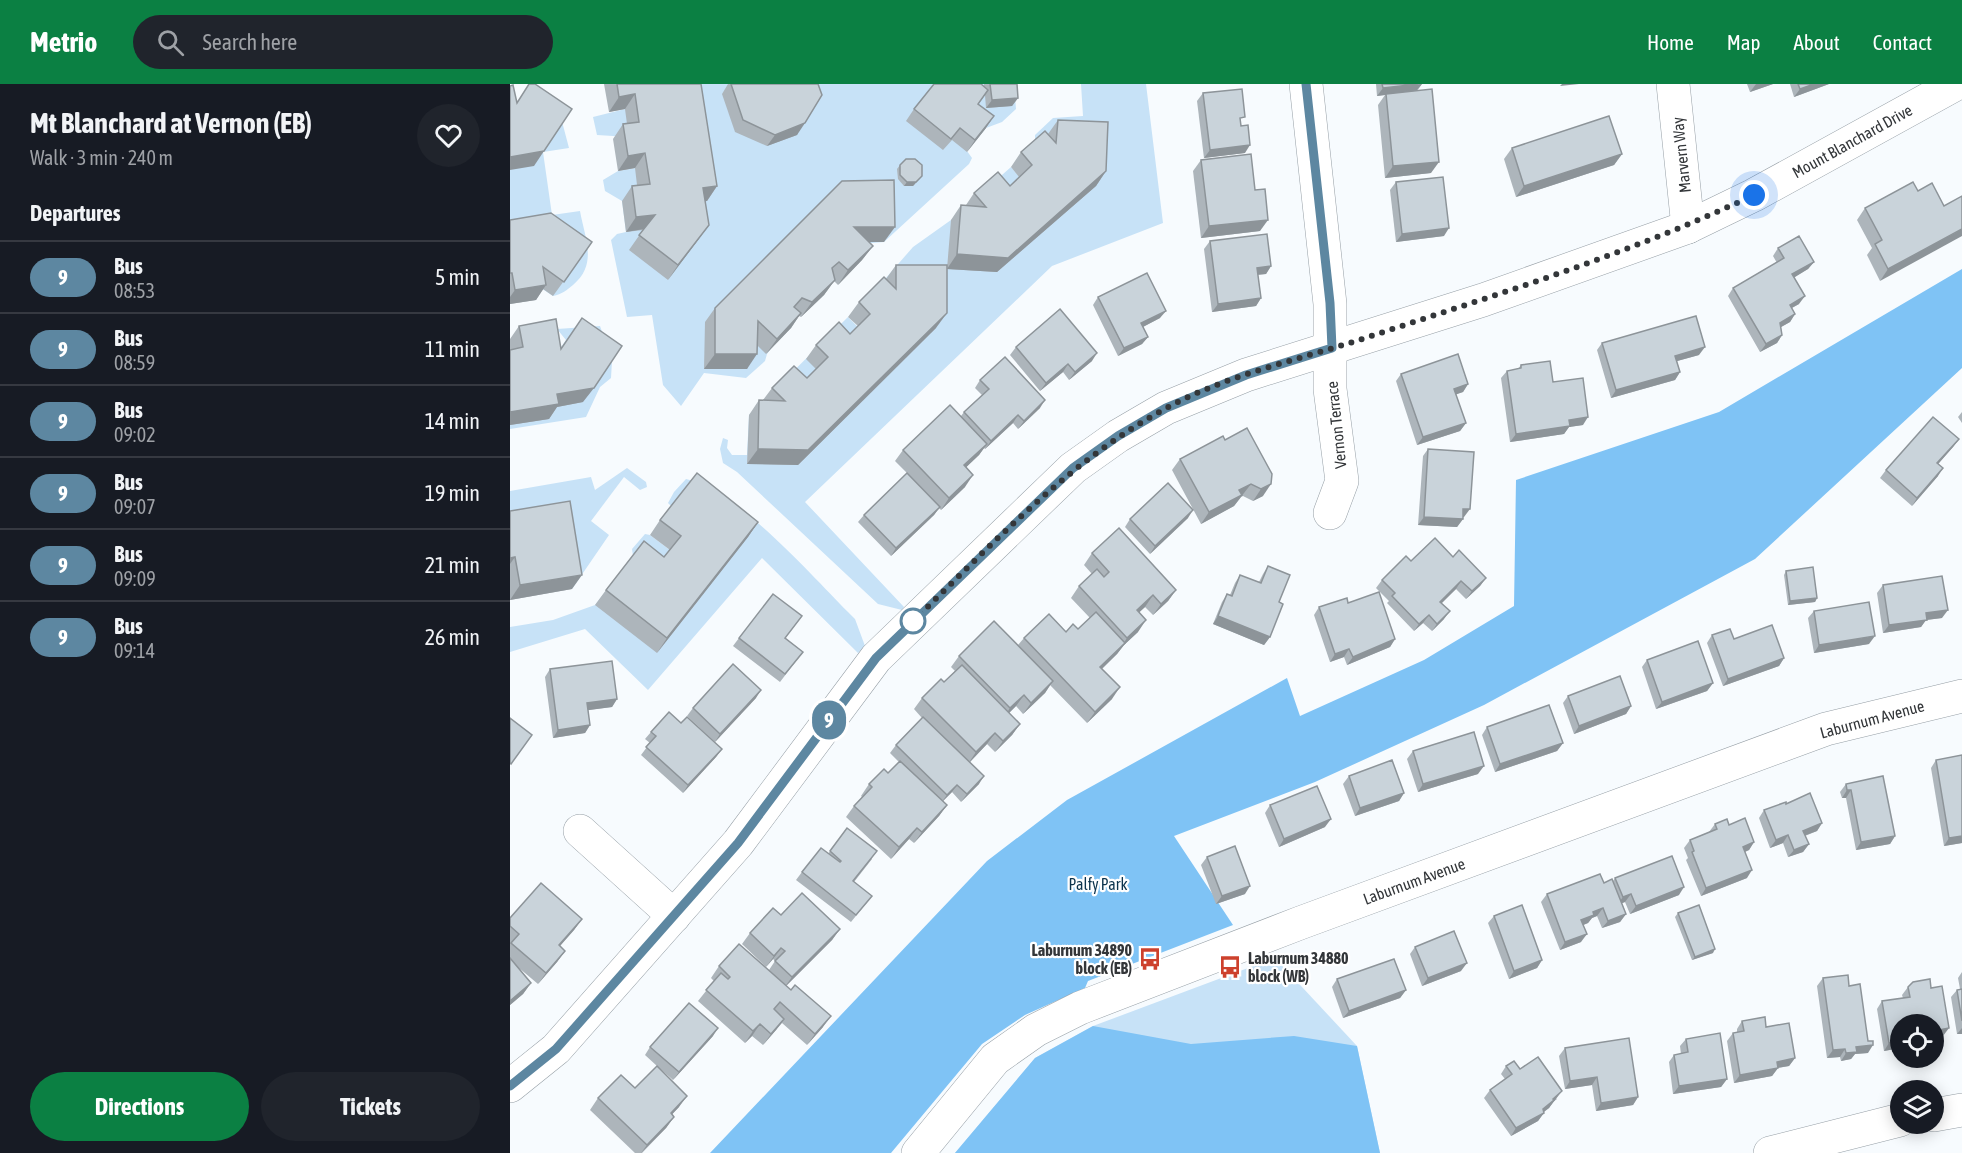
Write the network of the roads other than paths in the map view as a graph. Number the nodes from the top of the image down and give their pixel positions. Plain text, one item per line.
1 (1306, 84) edge
2 (1673, 84) edge
3 (1956, 84) edge
4 (1688, 226) junction
5 (1332, 348) junction
6 (1330, 513) dead end
7 (1962, 696) edge
8 (580, 831) dead end
9 (674, 916) junction
10 (510, 1086) edge
11 (1962, 1110) edge
12 (1944, 1113) edge
13 (1890, 1123) edge
14 (918, 1153) edge
15 (1770, 1153) edge

1 - 5 street, Vernon Terrace
2 - 4 street, Marvern Way
3 - 4 street, Mount Blanchard Drive
4 - 5 street, Mount Blanchard Drive
5 - 6 street, Vernon Terrace
5 - 9 street, Mount Blanchard Drive
7 - 14 street, Laburnum Avenue
8 - 9 street
9 - 10 street, Mount Blanchard Drive
11 - 12 street
13 - 15 street

